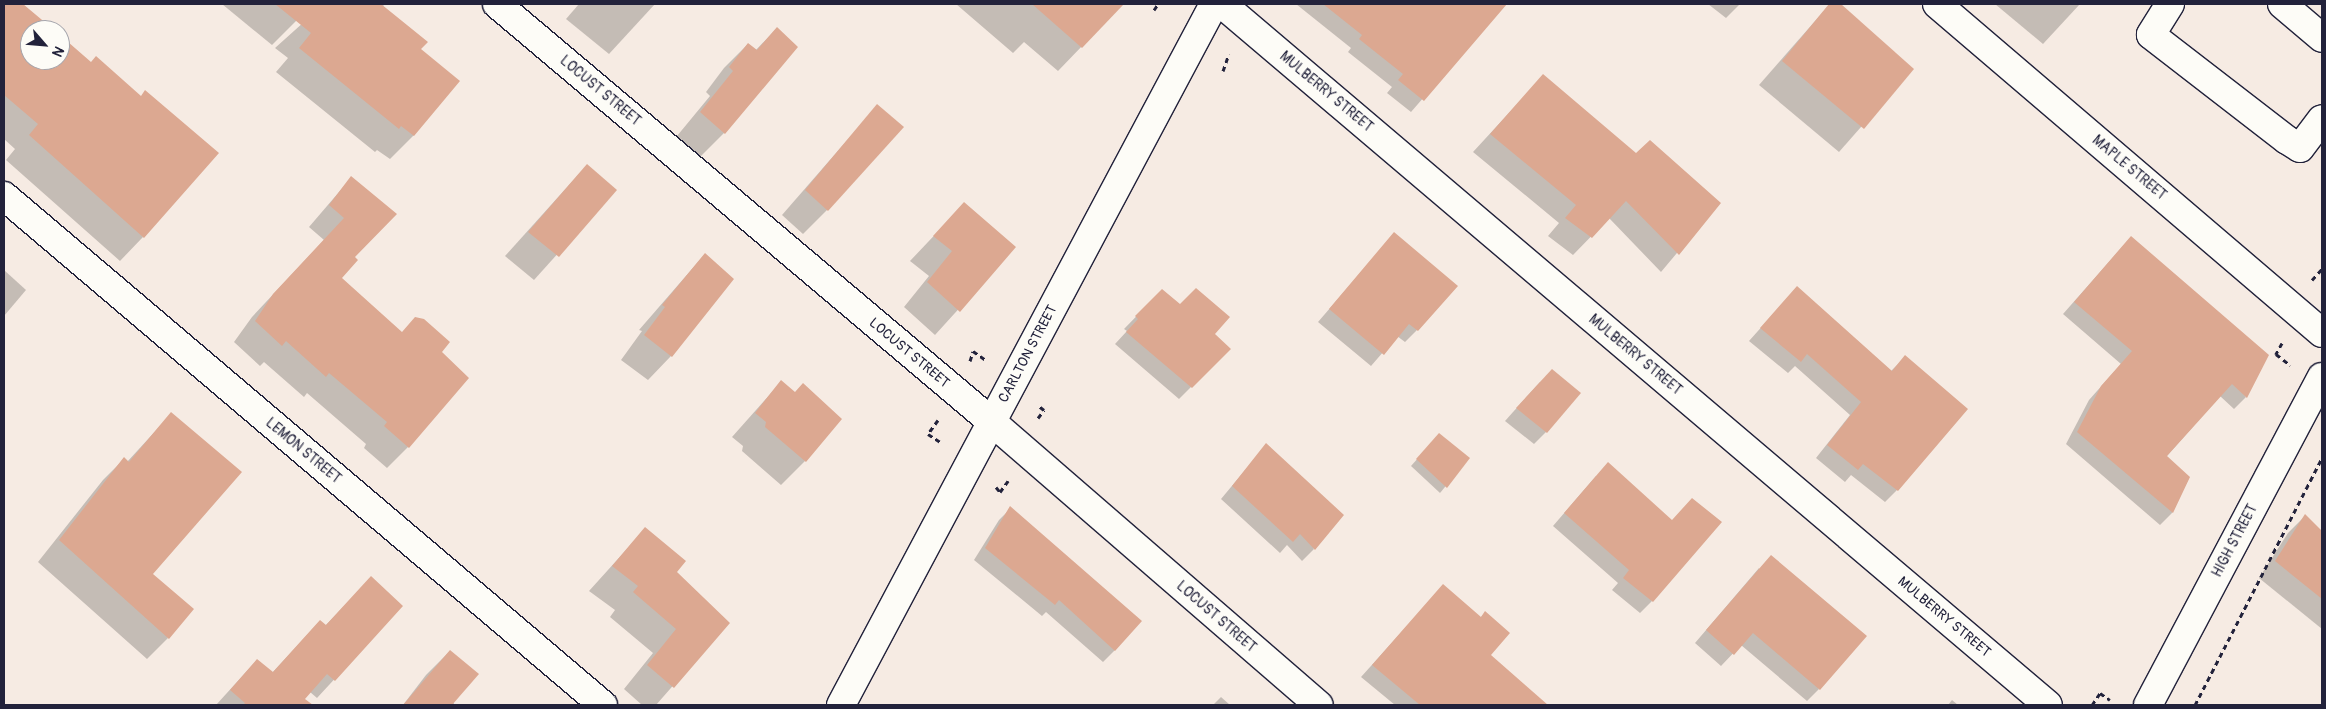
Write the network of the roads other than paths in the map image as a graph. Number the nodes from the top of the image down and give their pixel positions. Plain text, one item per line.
1 (497, 4) edge
2 (1214, 4) edge
3 (1222, 4) edge
4 (1937, 4) edge
5 (2170, 4) edge
6 (2282, 4) edge
7 (2322, 38) edge
8 (2322, 119) edge
9 (4, 196) edge
10 (2322, 333) edge
11 (2322, 378) edge
12 (992, 422) junction
13 (603, 705) edge
14 (841, 705) edge
15 (1319, 705) edge
16 (2048, 705) edge
17 (2148, 705) edge

1 - 12 street, LOCUST STREET
2 - 12 street, CARLTON STREET
3 - 16 street, MULBERRY STREET
4 - 10 street, MAPLE STREET
5 - 8 street
6 - 7 street
9 - 13 street, LEMON STREET
11 - 17 street, HIGH STREET
12 - 14 street, CARLTON STREET
12 - 15 street, LOCUST STREET

